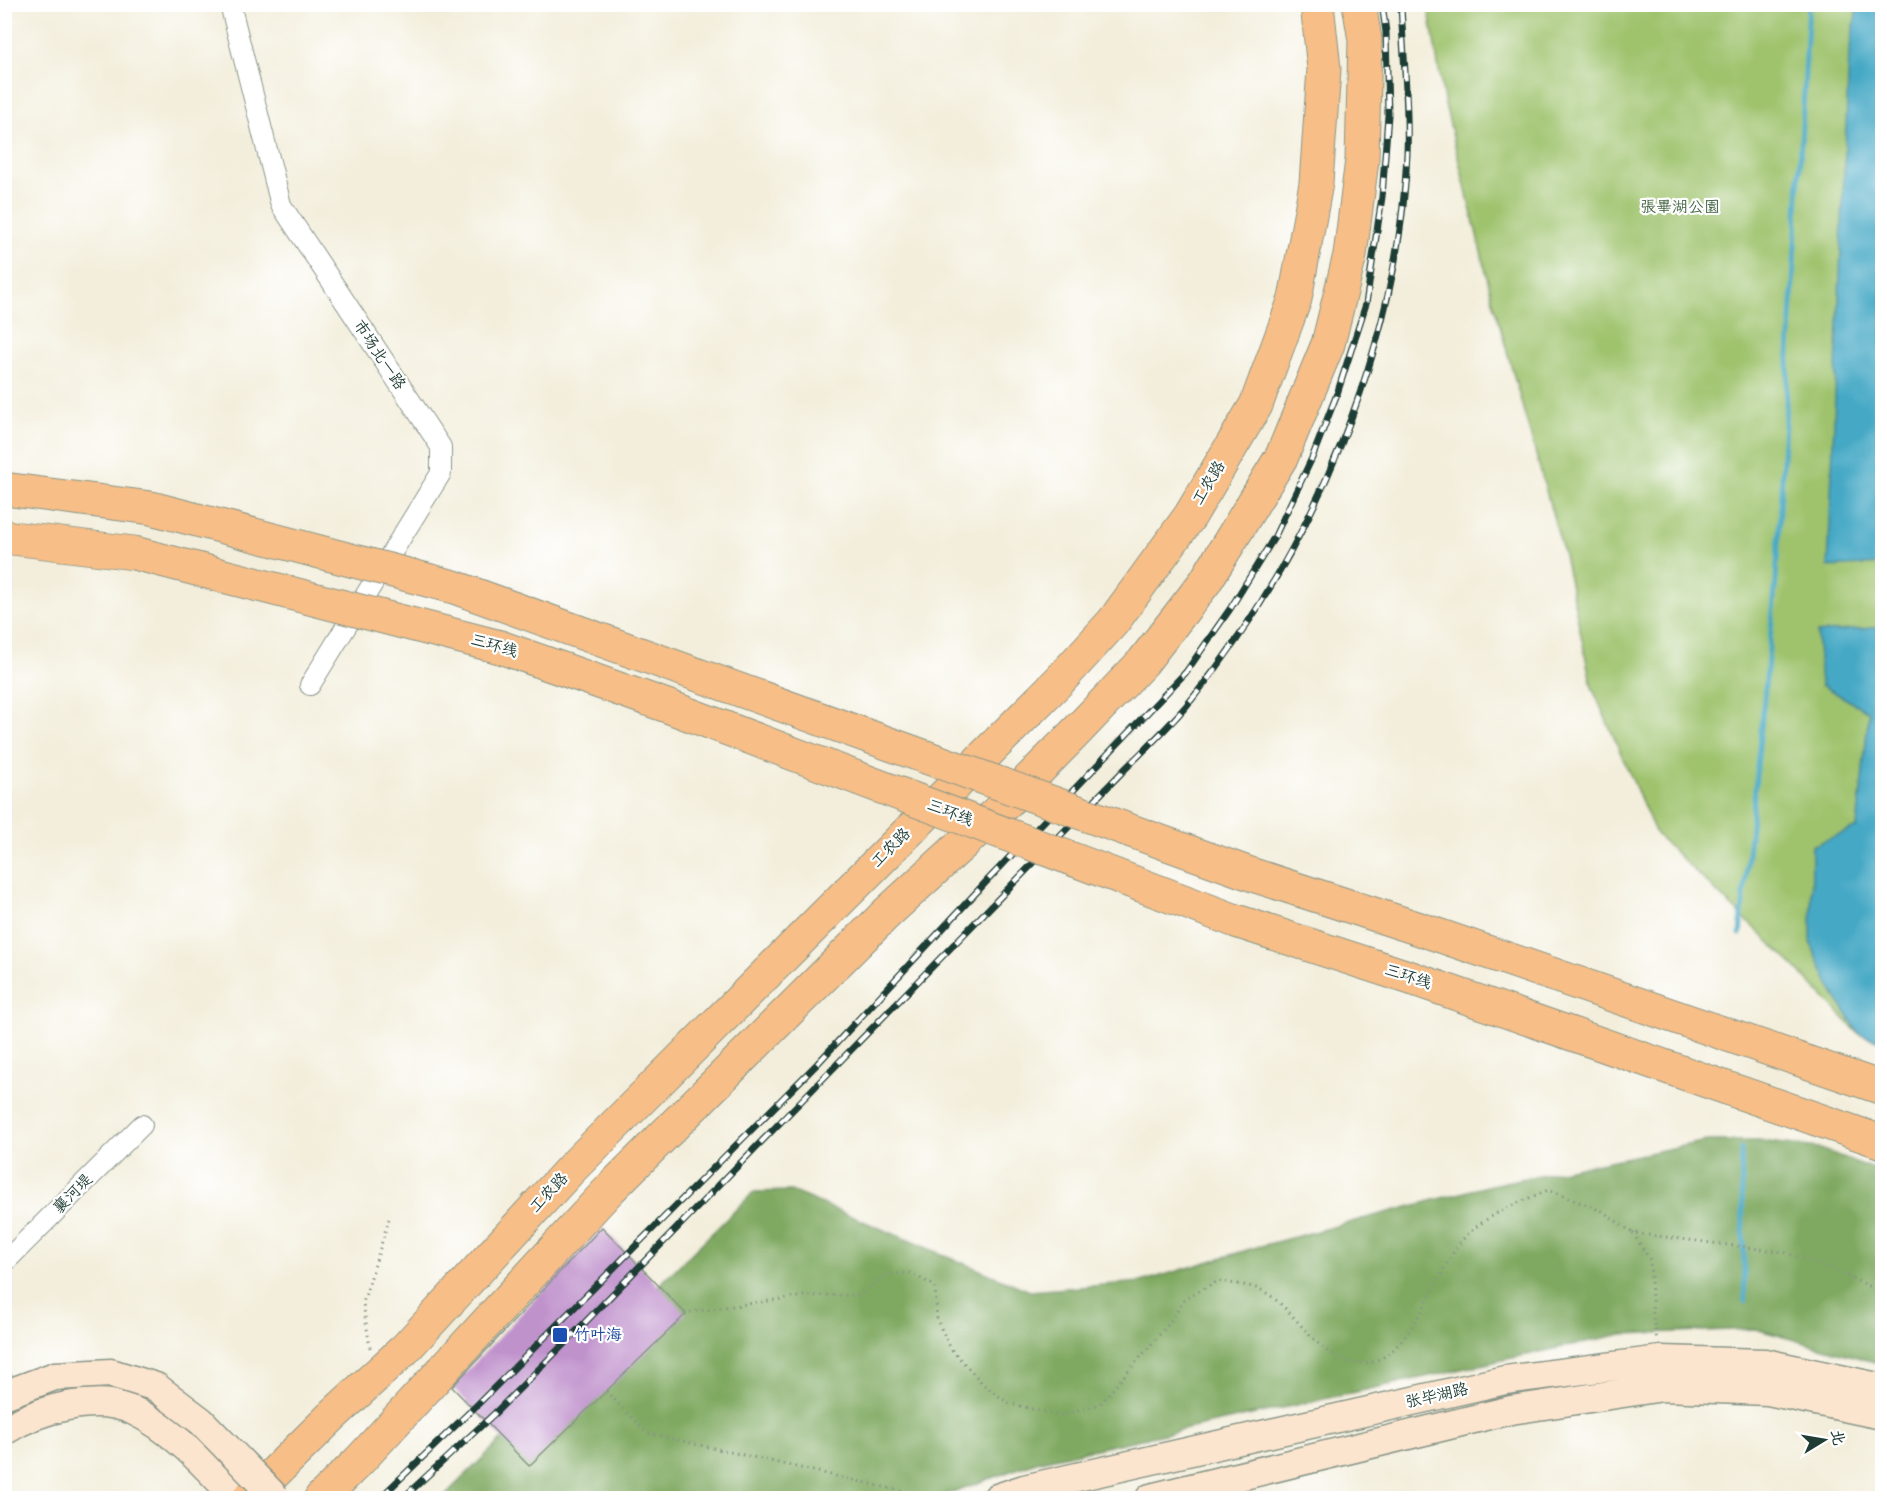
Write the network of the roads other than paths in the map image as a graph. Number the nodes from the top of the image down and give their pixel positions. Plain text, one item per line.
1 (230, 4) edge
2 (1317, 4) edge
3 (1359, 4) edge
4 (4, 489) edge
5 (4, 537) edge
6 (310, 685) dead end
7 (1882, 1088) edge
8 (142, 1125) dead end
9 (1882, 1142) edge
10 (4, 1263) edge
11 (1882, 1388) edge
12 (4, 1395) edge
13 (1882, 1415) edge
14 (4, 1431) edge
15 (359, 1461) junction
16 (1147, 1462) junction
17 (236, 1498) edge
18 (249, 1498) edge
19 (276, 1498) edge
20 (321, 1498) edge
21 (349, 1498) edge
22 (997, 1498) edge
23 (1065, 1498) edge
24 (1150, 1498) edge

1 - 6 street, 市场北一路
2 - 18 highway, 工农路
3 - 15 highway
4 - 7 highway, bridge
5 - 9 highway, 三环线, bridge
8 - 10 street, 襄河堤
11 - 16 main road, 张毕湖路
12 - 19 main road, bridge
13 - 24 main road, 张毕湖路
14 - 17 main road
15 - 20 highway
15 - 21 main road
16 - 22 main road, 张毕湖路
16 - 23 main road

